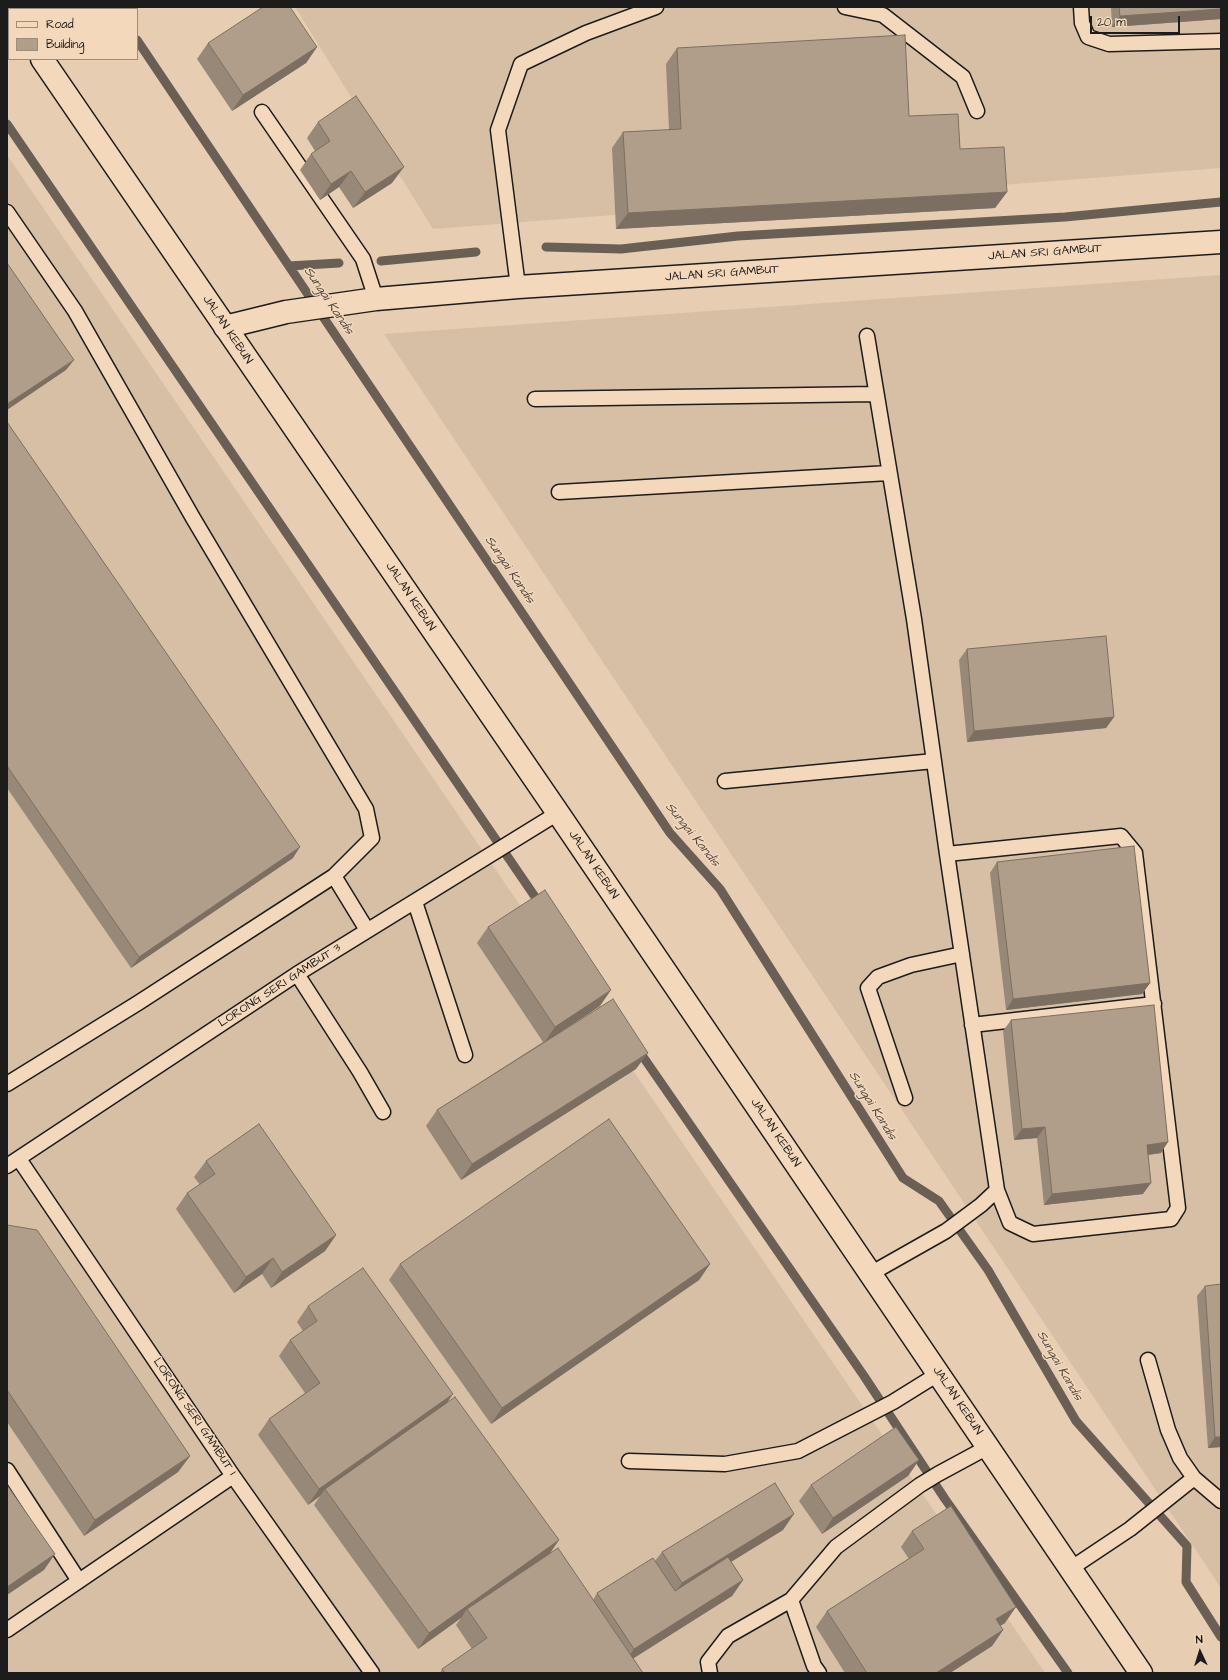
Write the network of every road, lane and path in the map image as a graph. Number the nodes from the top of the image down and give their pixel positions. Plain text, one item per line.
1 (656, 7) edge
2 (845, 7) edge
3 (1081, 7) edge
4 (1221, 40) edge
5 (43, 60) edge
6 (977, 111) dead end
7 (262, 112) dead end
8 (7, 212) edge
9 (1221, 242) edge
10 (518, 287) junction
11 (376, 299) junction
12 (225, 327) junction
13 (867, 336) dead end
14 (876, 394) junction
15 (535, 399) dead end
16 (889, 474) junction
17 (559, 492) dead end
18 (934, 761) junction
19 (725, 781) dead end
20 (558, 813) junction
21 (947, 854) junction
22 (334, 876) junction
23 (415, 902) junction
24 (367, 930) junction
25 (962, 954) junction
26 (298, 974) junction
27 (1154, 1004) junction
28 (972, 1025) junction
29 (465, 1055) dead end
30 (7, 1084) edge
31 (905, 1098) dead end
32 (383, 1112) dead end
33 (19, 1159) junction
34 (7, 1166) edge
35 (997, 1190) junction
36 (870, 1274) junction
37 (1148, 1360) dead end
38 (938, 1374) junction
39 (988, 1447) junction
40 (629, 1461) dead end
41 (7, 1470) edge
42 (234, 1476) junction
43 (1194, 1478) junction
44 (1221, 1501) edge
45 (1070, 1569) junction
46 (79, 1581) junction
47 (791, 1600) junction
48 (7, 1630) edge
49 (372, 1673) edge
50 (710, 1673) edge
51 (819, 1673) edge
52 (1141, 1673) edge

1 - 10 lane
2 - 6 lane
3 - 4 lane
5 - 12 main road, JALAN KEBUN
7 - 11 lane
8 - 22 lane
9 - 10 main road, JALAN SRI GAMBUT
10 - 11 main road, JALAN SRI GAMBUT
11 - 12 main road, JALAN SRI GAMBUT
12 - 20 main road, JALAN KEBUN
13 - 14 lane
14 - 15 lane
14 - 16 lane
16 - 17 lane
16 - 18 lane
18 - 19 lane
18 - 21 lane
20 - 23 lane, LORONG SERI GAMBUT 3
20 - 36 main road, JALAN KEBUN
21 - 25 lane
21 - 27 lane
22 - 24 lane
22 - 30 lane
23 - 24 lane, LORONG SERI GAMBUT 3
23 - 29 lane
24 - 26 lane, LORONG SERI GAMBUT 3
25 - 28 lane
25 - 31 lane
26 - 32 lane
26 - 33 lane, LORONG SERI GAMBUT 3
27 - 28 lane
27 - 35 lane
28 - 35 lane
33 - 34 lane, LORONG SERI GAMBUT 3
33 - 42 lane, LORONG SERI GAMBUT 1
35 - 36 lane
36 - 38 main road, JALAN KEBUN
37 - 43 lane
38 - 39 main road, JALAN KEBUN
38 - 40 lane
39 - 45 main road, JALAN KEBUN
39 - 47 lane
41 - 46 lane
42 - 46 lane
42 - 49 lane, LORONG SERI GAMBUT 1
43 - 44 lane
43 - 45 lane
45 - 52 main road, JALAN KEBUN
46 - 48 lane
47 - 50 lane
47 - 51 lane

